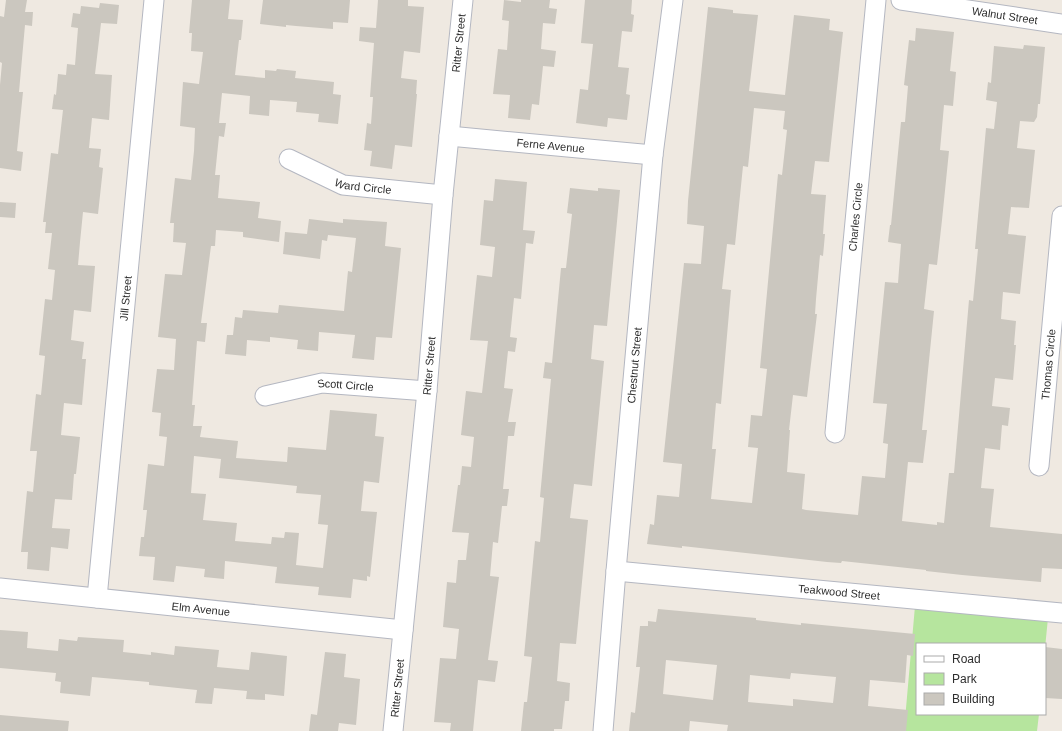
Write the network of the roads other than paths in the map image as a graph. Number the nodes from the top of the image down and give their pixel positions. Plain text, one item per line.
1 (154, 0) edge
2 (463, 0) edge
3 (673, 0) edge
4 (876, 0) edge
5 (901, 0) edge
6 (1062, 24) edge
7 (449, 136) junction
8 (653, 155) junction
9 (289, 159) dead end
10 (443, 196) junction
11 (1062, 216) edge
12 (427, 391) junction
13 (265, 396) dead end
14 (835, 433) dead end
15 (1039, 466) dead end
16 (616, 572) junction
17 (0, 588) edge
18 (97, 598) junction
19 (1062, 613) edge
20 (403, 630) junction
21 (393, 731) edge
22 (603, 731) edge

1 - 18 street, Jill Street
2 - 7 street, Ritter Street
3 - 8 street, Chestnut Street
4 - 14 street, Charles Circle
5 - 6 street, Walnut Street
7 - 8 street, Ferne Avenue
7 - 10 street, Ritter Street
8 - 16 street, Chestnut Street
9 - 10 street, Ward Circle
10 - 12 street, Ritter Street
11 - 15 street, Thomas Circle
12 - 13 street, Scott Circle
12 - 20 street, Ritter Street
16 - 19 street, Teakwood Street
16 - 22 street, Chestnut Street
17 - 18 street, Elm Avenue
18 - 20 street, Elm Avenue
20 - 21 street, Ritter Street

